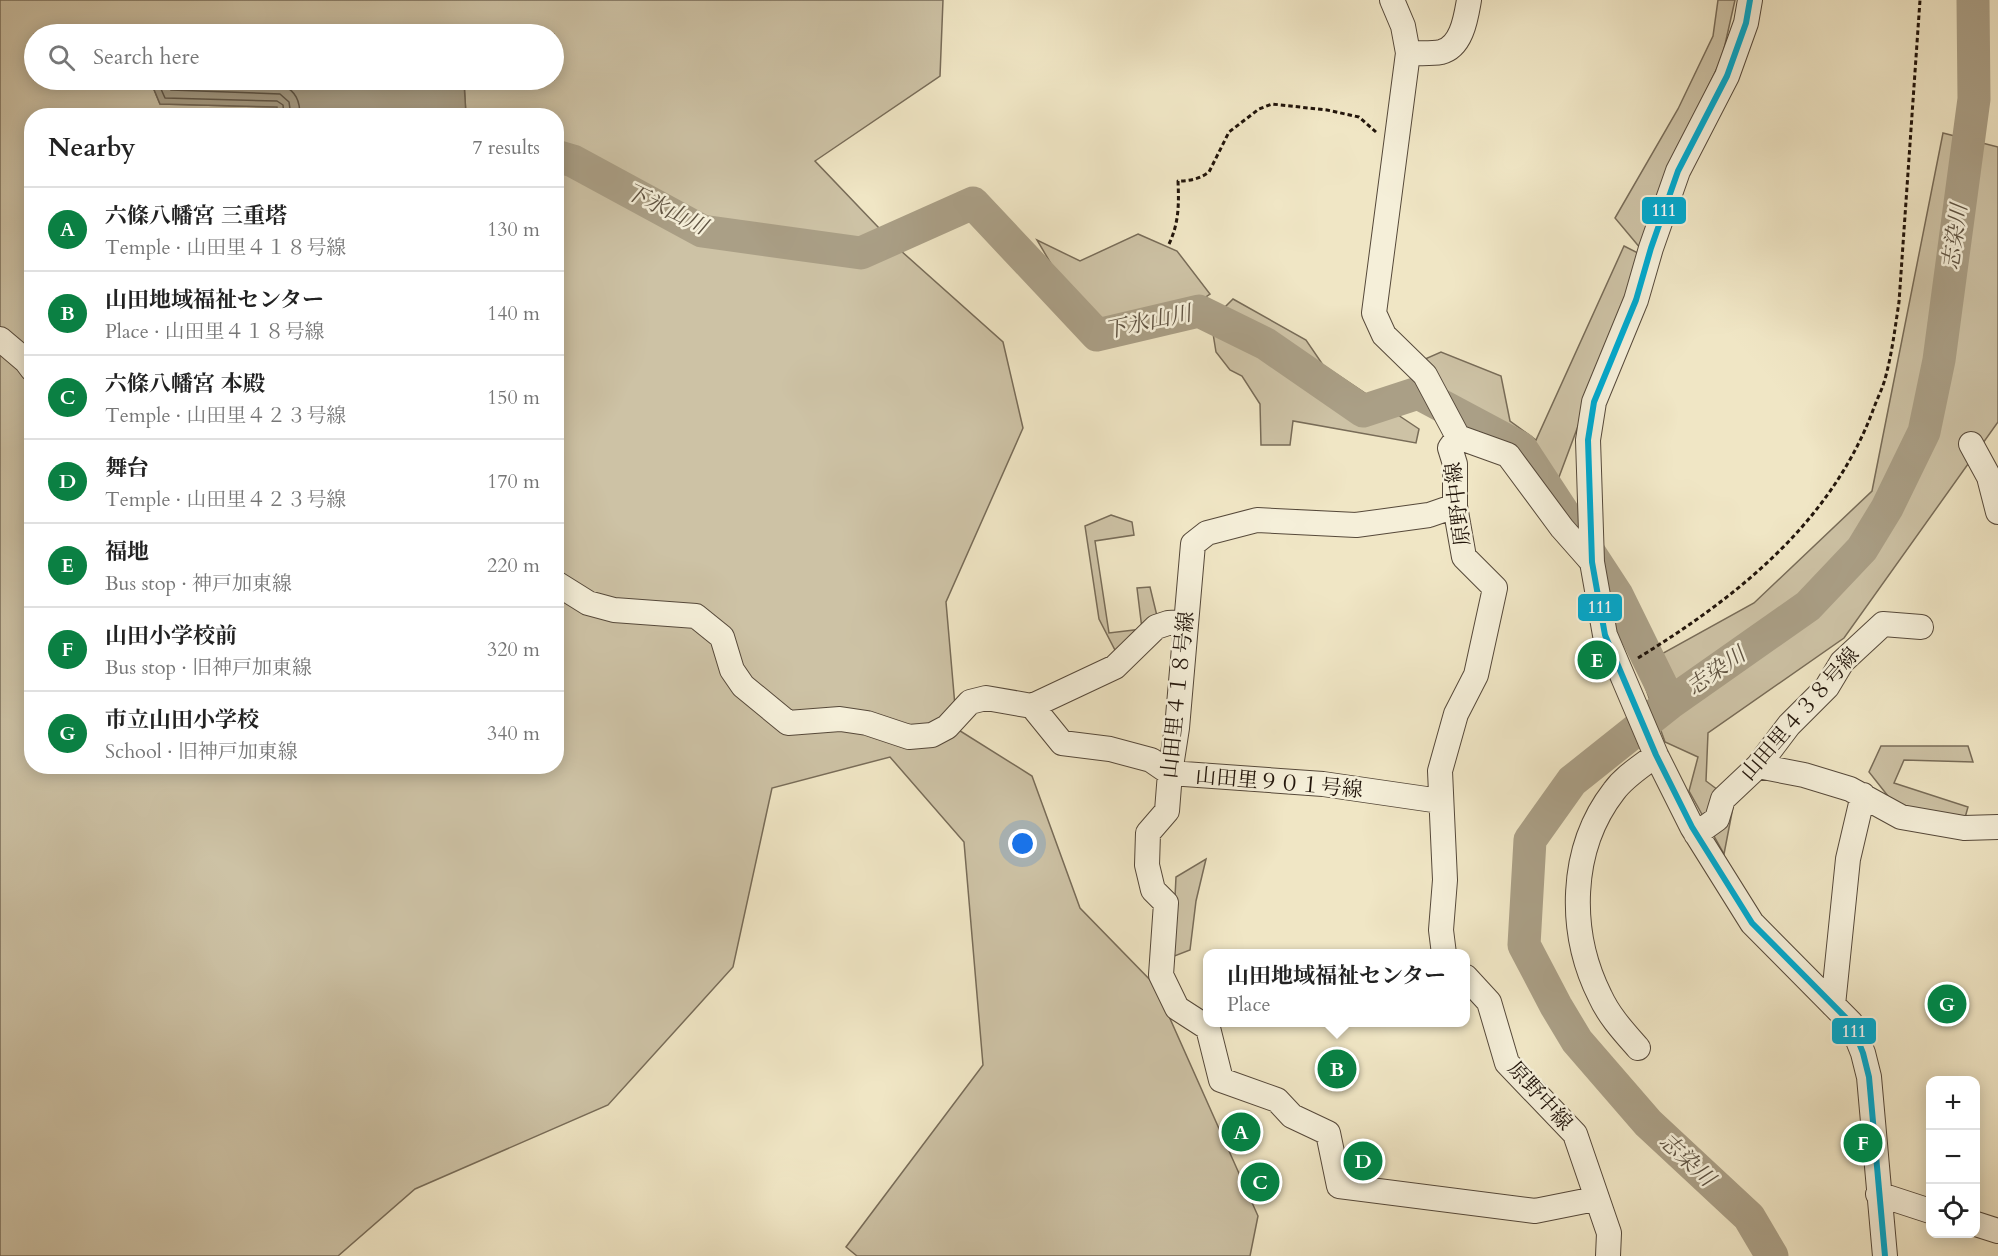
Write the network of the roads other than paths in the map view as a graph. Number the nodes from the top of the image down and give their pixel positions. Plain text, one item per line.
1 (1392, 0) edge
2 (1469, 0) edge
3 (1750, 0) edge
4 (1408, 53) junction
5 (0, 339) edge
6 (24, 362) edge
7 (1458, 436) junction
8 (1971, 444) dead end
9 (1455, 506) junction
10 (1998, 512) edge
11 (1592, 562) junction
12 (564, 588) edge
13 (1185, 622) junction
14 (1921, 627) dead end
15 (1032, 706) junction
16 (1656, 755) junction
17 (1758, 766) junction
18 (1170, 773) junction
19 (1863, 795) junction
20 (1440, 801) junction
21 (1998, 827) edge
22 (1696, 834) junction
23 (1443, 949) edge
24 (1470, 981) edge
25 (1833, 1005) junction
26 (1203, 1025) edge
27 (1206, 1027) edge
28 (1638, 1048) dead end
29 (1878, 1194) junction
30 (1595, 1199) junction
31 (1926, 1209) edge
32 (1980, 1225) edge
33 (1998, 1231) edge
34 (1608, 1256) edge
35 (1885, 1256) edge

1 - 4 street, 原野中線
2 - 4 street
3 - 11 street
4 - 7 street, 原野中線
5 - 6 street
7 - 9 street, 原野中線
7 - 11 street
8 - 10 street
9 - 13 street, 山田里４１８号線
9 - 20 street, 原野中線
11 - 16 street
12 - 15 street
13 - 15 street
13 - 18 street, 山田里４１８号線
14 - 17 street, 山田里４３８号線
15 - 18 street, 山田里９０１号線
16 - 22 street
16 - 28 street
17 - 19 street
17 - 22 street, 山田里４３８号線
18 - 20 street, 山田里９０１号線
18 - 26 street, 山田里４１８号線
19 - 21 street
19 - 25 street
20 - 23 street, 原野中線
22 - 25 street
24 - 30 street, 原野中線
25 - 29 street
27 - 30 street, 山田里４１８号線
29 - 31 street
29 - 35 street
30 - 34 street, 原野中線
32 - 33 street

